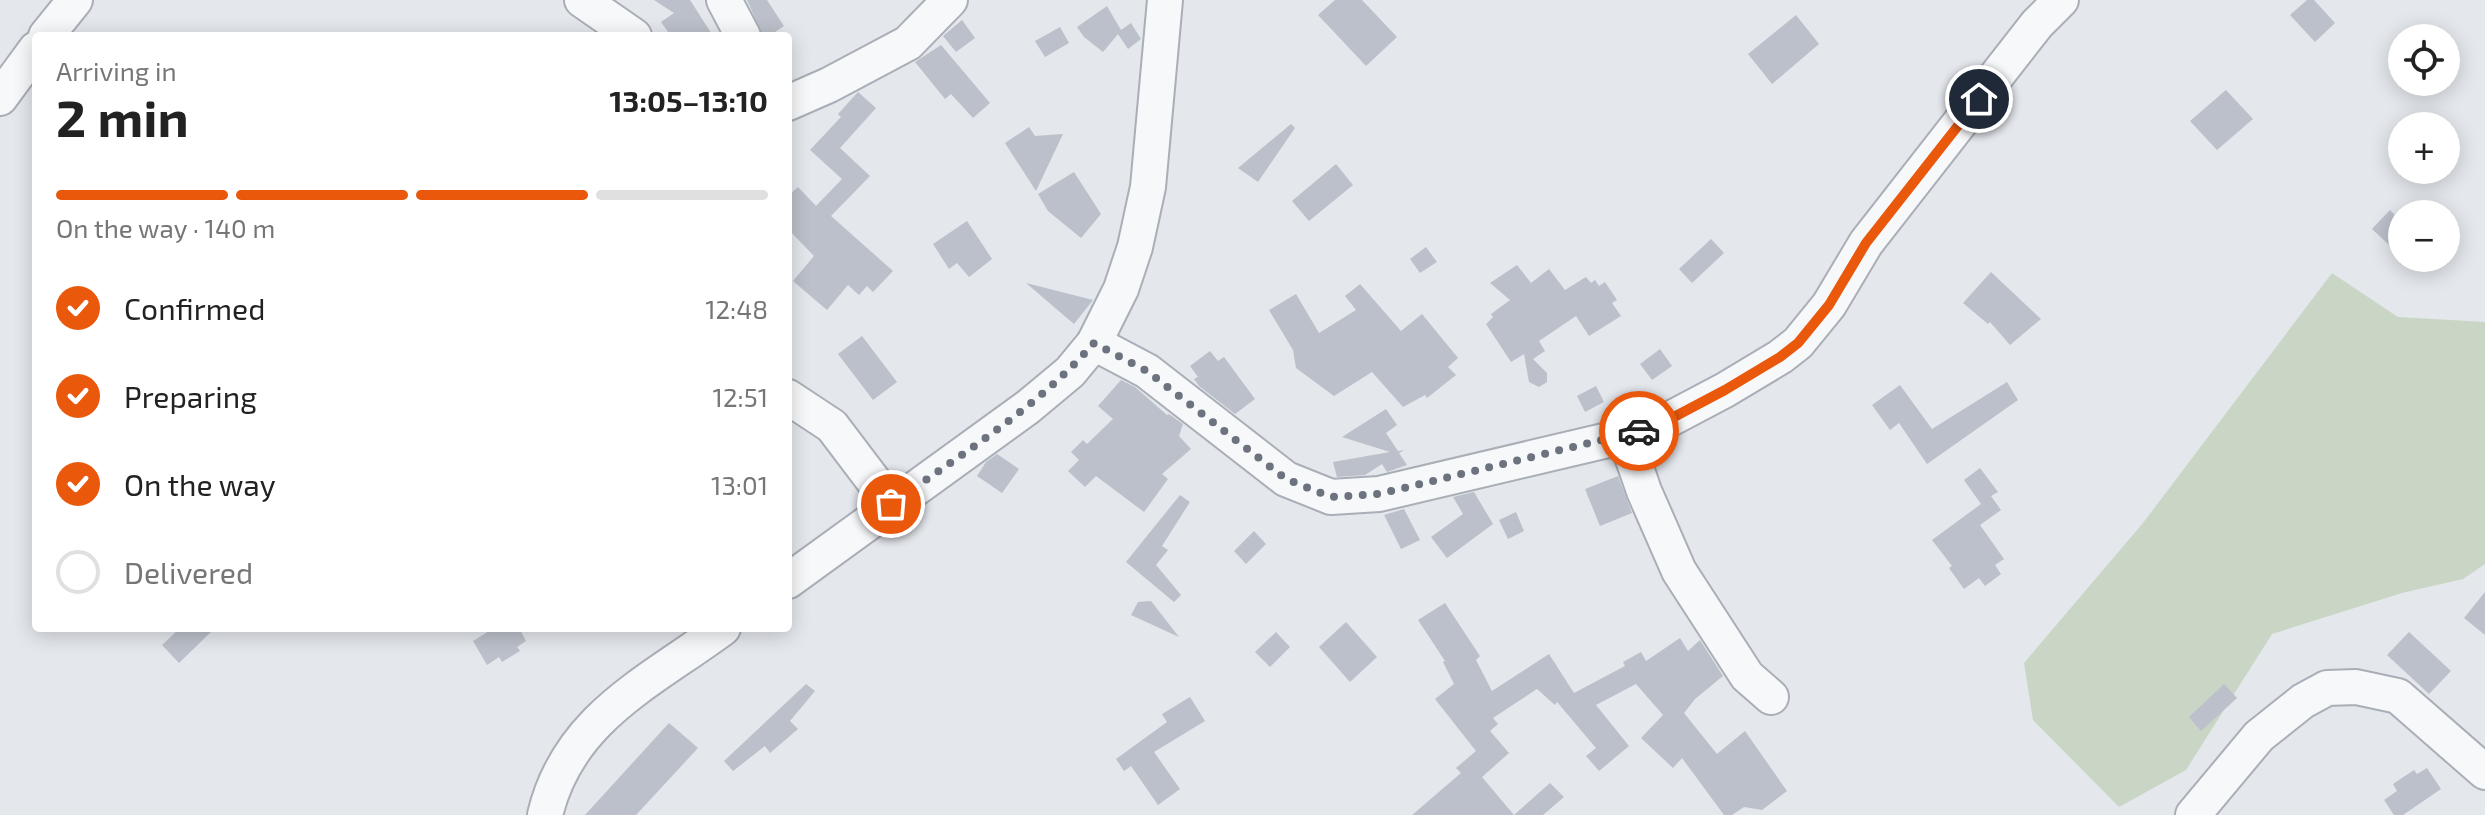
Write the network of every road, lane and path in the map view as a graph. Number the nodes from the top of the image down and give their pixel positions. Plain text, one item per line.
1 (75, 0) edge
2 (582, 0) edge
3 (724, 0) edge
4 (950, 0) edge
5 (1165, 0) edge
6 (2061, 0) edge
7 (49, 32) edge
8 (628, 32) edge
9 (741, 32) edge
10 (32, 54) edge
11 (0, 98) edge
12 (792, 100) edge
13 (1094, 343) junction
14 (792, 400) edge
15 (1625, 436) junction
16 (891, 504) junction
17 (792, 578) edge
18 (717, 632) edge
19 (1771, 697) dead end
20 (2485, 772) edge
21 (545, 815) edge
22 (2193, 815) edge

1 - 7 street
2 - 8 street
3 - 9 street
4 - 12 street
5 - 13 street
6 - 15 street
10 - 11 street
13 - 15 street
13 - 16 street
14 - 16 street
15 - 19 street
16 - 17 street
18 - 21 street
20 - 22 street

